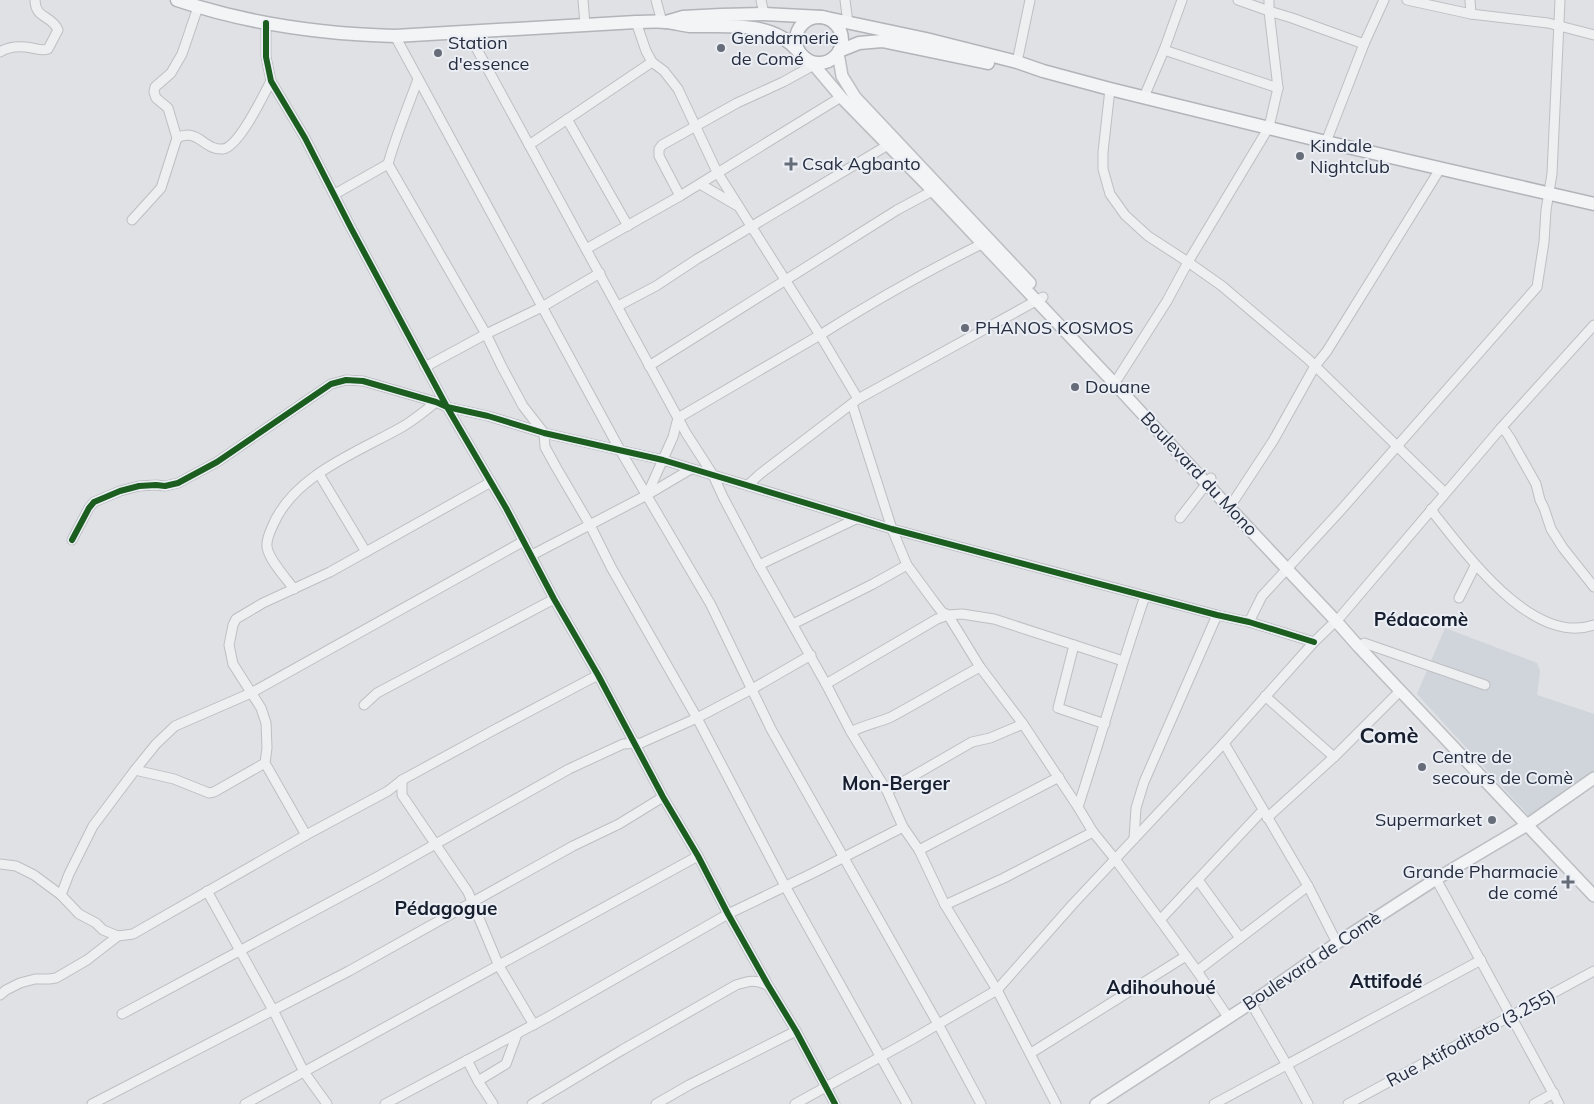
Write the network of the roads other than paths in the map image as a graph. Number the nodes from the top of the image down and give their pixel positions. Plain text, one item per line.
1 (35, 0) edge
2 (177, 0) edge
3 (583, 0) edge
4 (656, 0) edge
5 (761, 0) edge
6 (846, 0) edge
7 (1030, 0) edge
8 (1182, 0) edge
9 (1238, 0) edge
10 (1269, 0) edge
11 (1384, 0) edge
12 (1407, 0) edge
13 (1470, 0) edge
14 (1560, 0) edge
15 (198, 7) junction
16 (1269, 11) junction
17 (764, 14) junction
18 (1471, 14) junction
19 (822, 17) junction
20 (636, 22) junction
21 (664, 22) junction
22 (848, 23) junction
23 (266, 24) junction
24 (584, 25) junction
25 (1558, 25) junction
26 (467, 31) junction
27 (395, 36) junction
28 (1594, 36) edge
29 (1364, 44) junction
30 (1164, 50) junction
31 (0, 52) edge
32 (838, 52) junction
33 (801, 54) junction
34 (652, 62) junction
35 (1017, 62) junction
36 (814, 65) junction
37 (1043, 71) junction
38 (418, 79) junction
39 (271, 80) junction
40 (1278, 88) junction
41 (1110, 89) junction
42 (1144, 97) junction
43 (841, 98) junction
44 (567, 118) junction
45 (695, 125) junction
46 (1269, 127) junction
47 (177, 138) junction
48 (1326, 142) junction
49 (892, 143) junction
50 (529, 145) junction
51 (388, 164) junction
52 (1440, 169) junction
53 (718, 172) junction
54 (700, 184) junction
55 (937, 189) junction
56 (1549, 193) junction
57 (335, 194) junction
58 (680, 196) junction
59 (1594, 204) edge
60 (738, 205) junction
61 (132, 220) dead end
62 (628, 226) junction
63 (752, 227) junction
64 (986, 242) junction
65 (586, 249) junction
66 (1188, 262) junction
67 (600, 273) junction
68 (786, 281) junction
69 (1040, 299) junction
70 (618, 306) junction
71 (542, 307) junction
72 (1594, 325) edge
73 (486, 334) junction
74 (820, 336) junction
75 (649, 366) junction
76 (1316, 366) junction
77 (426, 367) junction
78 (1118, 378) junction
79 (436, 402) junction
80 (855, 402) junction
81 (447, 407) junction
82 (678, 418) junction
83 (1501, 428) junction
84 (544, 433) junction
85 (1397, 447) junction
86 (620, 450) junction
87 (663, 460) junction
88 (691, 469) junction
89 (319, 474) junction
90 (713, 475) junction
91 (1209, 481) junction
92 (491, 482) junction
93 (748, 485) junction
94 (1445, 493) junction
95 (647, 495) junction
96 (1234, 502) junction
97 (1432, 509) junction
98 (858, 518) junction
99 (1180, 518) dead end
100 (590, 525) junction
101 (892, 529) junction
102 (72, 540) dead end
103 (524, 541) junction
104 (366, 552) junction
105 (532, 555) junction
106 (759, 565) junction
107 (907, 565) junction
108 (1475, 566) junction
109 (1290, 567) junction
110 (1594, 587) edge
111 (294, 589) junction
112 (1145, 596) junction
113 (1459, 598) dead end
114 (554, 599) junction
115 (948, 615) junction
116 (1217, 616) junction
117 (1338, 618) junction
118 (1249, 622) junction
119 (793, 624) junction
120 (1594, 625) edge
121 (1314, 642) junction
122 (1364, 643) junction
123 (1074, 645) junction
124 (811, 655) junction
125 (1123, 660) junction
126 (980, 667) junction
127 (598, 676) junction
128 (826, 684) junction
129 (1485, 686) dead end
130 (752, 689) junction
131 (1400, 691) junction
132 (251, 693) junction
133 (1266, 696) junction
134 (364, 706) dead end
135 (697, 718) junction
136 (1023, 724) junction
137 (1105, 724) junction
138 (851, 732) junction
139 (1224, 743) junction
140 (635, 744) junction
141 (1334, 757) junction
142 (265, 763) junction
143 (134, 770) junction
144 (1059, 777) junction
145 (1594, 778) edge
146 (402, 780) junction
147 (388, 791) junction
148 (887, 791) junction
149 (402, 795) junction
150 (663, 796) junction
151 (1078, 807) junction
152 (1265, 814) junction
153 (1529, 823) junction
154 (903, 827) junction
155 (1093, 832) junction
156 (306, 835) junction
157 (1134, 839) junction
158 (436, 845) junction
159 (919, 850) junction
160 (698, 856) junction
161 (843, 857) junction
162 (1115, 858) junction
163 (0, 864) edge
164 (1436, 879) junction
165 (1198, 880) junction
166 (785, 886) junction
167 (1308, 886) junction
168 (1594, 889) edge
169 (206, 892) junction
170 (61, 895) junction
171 (1594, 896) edge
172 (472, 901) junction
173 (945, 906) junction
174 (728, 914) junction
175 (1160, 920) junction
176 (118, 936) junction
177 (1240, 938) junction
178 (1337, 943) junction
179 (240, 950) junction
180 (1186, 956) junction
181 (1481, 960) junction
182 (499, 966) junction
183 (1197, 971) junction
184 (1594, 971) edge
185 (768, 985) junction
186 (2, 990) edge
187 (997, 990) junction
188 (1251, 1003) junction
189 (273, 1010) junction
190 (122, 1014) dead end
191 (1511, 1016) junction
192 (1228, 1017) junction
193 (938, 1024) junction
194 (534, 1025) junction
195 (796, 1031) junction
196 (517, 1034) junction
197 (1031, 1053) junction
198 (881, 1057) junction
199 (467, 1060) junction
200 (1287, 1064) junction
201 (304, 1072) junction
202 (478, 1081) junction
203 (825, 1087) junction
204 (1554, 1093) junction
205 (92, 1104) edge
206 (245, 1104) edge
207 (327, 1104) edge
208 (386, 1104) edge
209 (493, 1104) edge
210 (532, 1104) edge
211 (656, 1104) edge
212 (795, 1104) edge
213 (834, 1104) edge
214 (907, 1104) edge
215 (981, 1104) edge
216 (1056, 1104) edge
217 (1096, 1104) edge
218 (1214, 1104) edge
219 (1308, 1104) edge
220 (1348, 1104) edge
221 (1534, 1104) edge
222 (1560, 1104) edge

1 - 31 street
2 - 15 highway
3 - 24 street
4 - 21 street
5 - 17 street
6 - 22 street
7 - 35 street
8 - 30 street
9 - 16 street
10 - 16 street
11 - 29 street
12 - 18 street
13 - 18 street
14 - 25 street
15 - 23 highway
15 - 47 street
16 - 29 street
16 - 40 street
17 - 19 highway
17 - 21 highway
18 - 25 street
19 - 22 highway
19 - 32 highway
19 - 33 highway
20 - 21 highway
20 - 24 highway
20 - 34 street
21 - 33 highway
22 - 35 highway
23 - 27 highway
23 - 39 street
24 - 26 highway
25 - 28 street
25 - 56 street
26 - 27 highway
26 - 50 street
27 - 38 street
29 - 48 street
30 - 40 street
30 - 42 street
32 - 33 highway
32 - 37 highway
32 - 49 main road, Boulevard du Mono
33 - 36 main road, Boulevard du Mono
34 - 44 street
34 - 45 street
35 - 37 highway
36 - 43 main road, Boulevard du Mono
36 - 45 street
37 - 41 highway
38 - 51 street
38 - 71 street
39 - 47 street
39 - 57 street
40 - 46 street
41 - 42 highway
41 - 66 street
42 - 46 highway
43 - 49 main road, Boulevard du Mono
43 - 53 street
44 - 50 street
44 - 62 street
45 - 53 street
45 - 58 street
46 - 48 highway
46 - 66 street
47 - 61 street
48 - 52 highway
49 - 55 main road, Boulevard du Mono
49 - 63 street
50 - 65 street
51 - 57 street
51 - 73 street
52 - 56 highway
52 - 76 street
53 - 54 street
53 - 60 street
54 - 58 street
54 - 60 street
55 - 64 main road, Boulevard du Mono
55 - 68 street
56 - 59 highway
56 - 85 street
57 - 77 street
58 - 62 street
60 - 63 street
62 - 65 street
63 - 68 street
63 - 70 street
64 - 69 main road, Boulevard du Mono
64 - 74 street
65 - 67 street
66 - 76 street
66 - 78 street
67 - 70 street
67 - 71 street
68 - 74 street
68 - 75 street
69 - 78 main road, Boulevard du Mono
69 - 80 street
69 - 91 main road, Boulevard du Mono
70 - 75 street
71 - 73 street
71 - 86 street
72 - 83 street
73 - 77 street
73 - 84 street
74 - 80 street
74 - 82 street
75 - 82 street
76 - 85 street
76 - 96 street
77 - 81 street
78 - 91 main road, Boulevard du Mono
79 - 81 street
79 - 89 street
79 - 102 street
80 - 93 street
80 - 101 street
81 - 84 street
81 - 92 street
82 - 87 street
82 - 90 street
83 - 94 street
83 - 110 street
84 - 86 street
84 - 100 street
85 - 94 street
85 - 109 street
86 - 87 street
86 - 95 street
87 - 88 street
87 - 95 street
88 - 90 street
88 - 95 street
89 - 104 street
89 - 111 street
90 - 93 street
90 - 106 street
91 - 96 main road, Boulevard du Mono
91 - 99 street
91 - 109 main road, Boulevard du Mono
92 - 103 street
92 - 104 street
93 - 98 street
94 - 97 street
95 - 100 street
95 - 130 street
96 - 109 main road, Boulevard du Mono
97 - 108 street
97 - 117 street
98 - 101 street
98 - 106 street
100 - 105 street
100 - 135 street
101 - 107 street
101 - 112 street
103 - 105 street
103 - 132 street
104 - 111 street
105 - 114 street
106 - 119 street
107 - 115 street
107 - 119 street
108 - 113 street
108 - 120 street
109 - 117 main road, Boulevard du Mono
109 - 118 street
111 - 132 street
112 - 116 street
112 - 125 street
114 - 127 street
114 - 134 street
115 - 123 street
115 - 126 street
115 - 128 street
116 - 118 street
116 - 157 street
117 - 121 street
117 - 122 main road, Boulevard du Mono
117 - 131 main road, Boulevard du Mono
118 - 121 street
119 - 124 street
121 - 133 street
122 - 129 street
122 - 153 main road, Boulevard du Mono
123 - 125 street
123 - 137 street
124 - 128 street
124 - 130 street
125 - 137 street
126 - 136 street
126 - 138 street
127 - 140 street
127 - 146 street
128 - 138 street
130 - 135 street
130 - 161 street
131 - 141 street
131 - 153 main road, Boulevard du Mono
132 - 142 street
132 - 143 street
133 - 139 street
133 - 141 street
135 - 140 street
135 - 166 street
136 - 144 street
136 - 148 street
137 - 151 street
138 - 148 street
139 - 152 street
139 - 157 street
140 - 150 street
140 - 158 street
141 - 152 street
142 - 143 street
142 - 156 street
143 - 170 street
144 - 151 street
144 - 159 street
145 - 153 main road, Boulevard de Comè
146 - 147 street
146 - 149 street
147 - 149 street
147 - 156 street
148 - 154 street
149 - 158 street
150 - 160 street
150 - 172 street
151 - 155 street
152 - 165 street
152 - 167 street
153 - 164 main road, Boulevard de Comè
153 - 168 main road, Boulevard du Mono
153 - 171 main road, Boulevard du Mono
154 - 159 street
154 - 161 street
155 - 162 street
155 - 173 street
156 - 169 street
157 - 162 street
158 - 172 street
158 - 179 street
159 - 173 street
160 - 174 street
160 - 182 street
161 - 166 street
161 - 193 street
162 - 175 street
162 - 187 street
163 - 170 street
164 - 178 main road, Boulevard de Comè
164 - 181 street
165 - 175 street
165 - 177 street
166 - 174 street
166 - 198 street
167 - 177 street
167 - 178 street
169 - 176 street
169 - 179 street
170 - 176 street
172 - 182 street
172 - 189 street
173 - 187 street
174 - 185 street
174 - 194 street
175 - 180 street
176 - 186 street
177 - 183 street
178 - 188 main road, Boulevard de Comè
179 - 189 street
179 - 190 street
180 - 183 street
180 - 197 street
181 - 191 street
181 - 200 street
182 - 194 street
182 - 201 street
183 - 192 street
184 - 191 street, Rue Atifoditoto (3.255)
185 - 195 street
185 - 210 street
187 - 193 street
187 - 197 street
188 - 192 main road, Boulevard de Comè
188 - 200 street
189 - 201 street
189 - 205 street
191 - 204 street
191 - 220 street, Rue Atifoditoto (3.255)
192 - 217 main road, Boulevard de Comè
193 - 198 street
193 - 215 street
194 - 196 street
195 - 203 street
195 - 211 street
196 - 199 street
196 - 202 street
197 - 216 street
198 - 203 street
198 - 214 street
199 - 202 street
199 - 208 street
200 - 218 street
200 - 219 street
201 - 206 street
201 - 207 street
202 - 209 street
203 - 212 street
203 - 213 street
204 - 221 street
204 - 222 street

